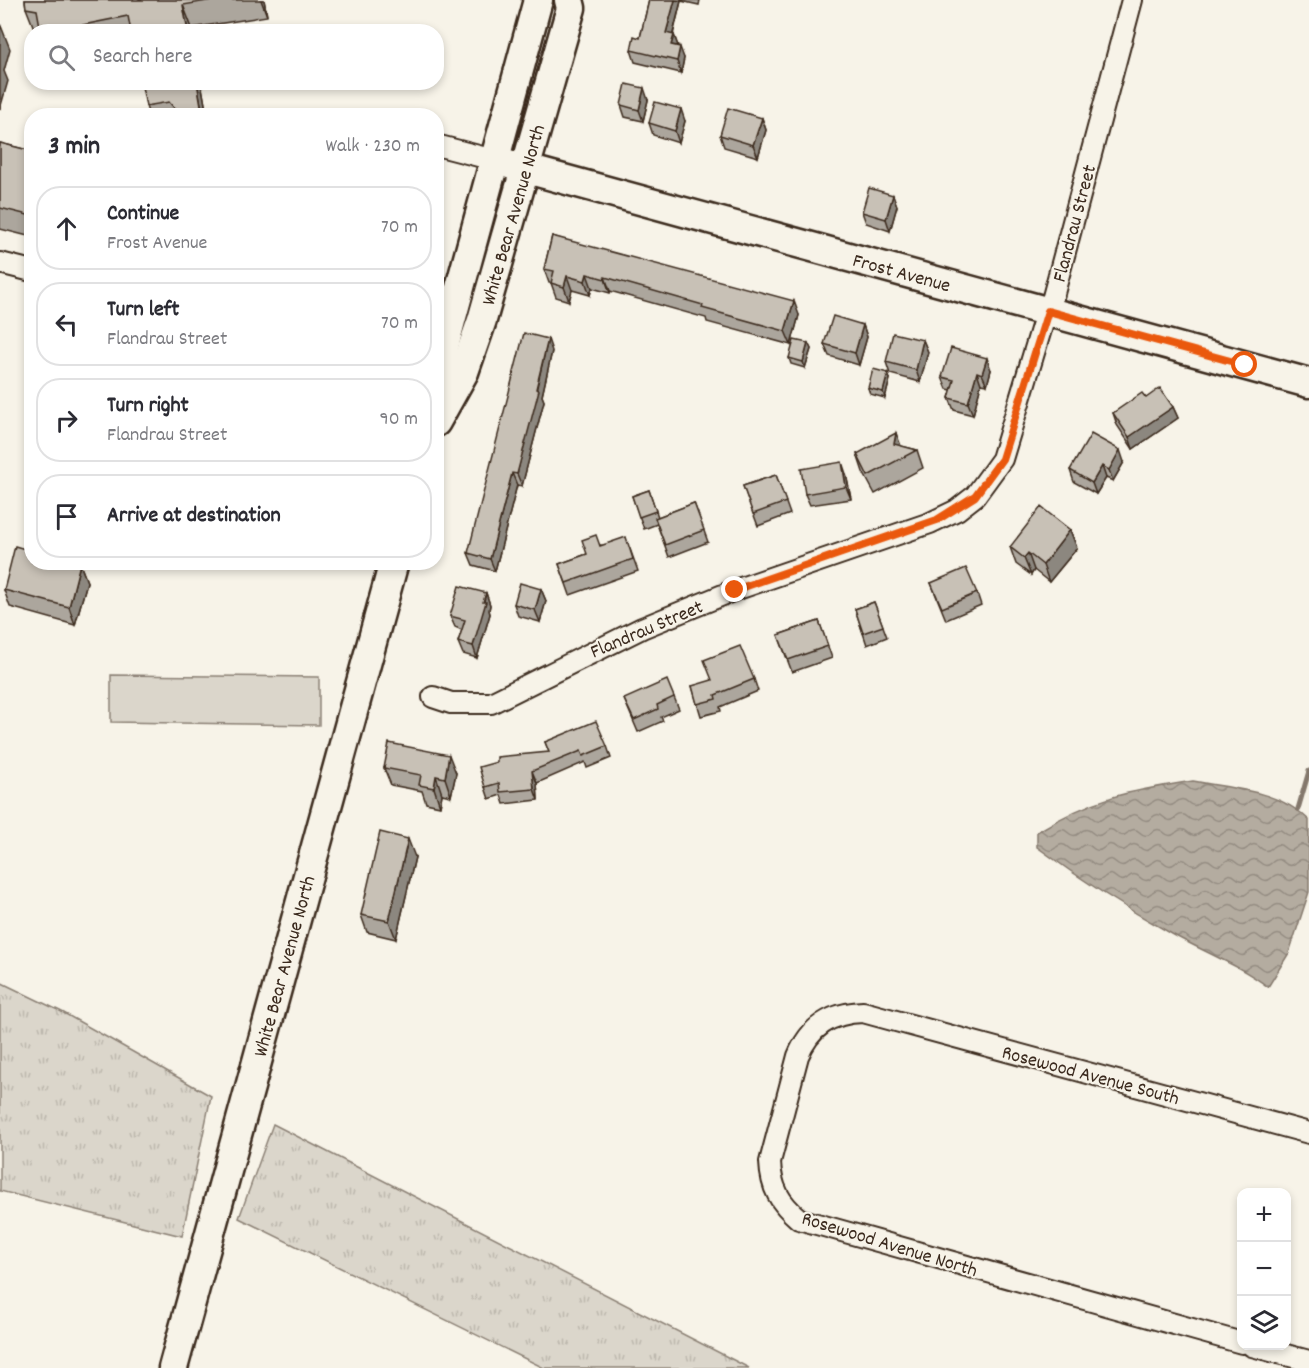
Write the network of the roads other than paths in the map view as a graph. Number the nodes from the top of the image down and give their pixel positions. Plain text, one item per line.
1 (538, 0) edge
2 (569, 0) edge
3 (1132, 0) edge
4 (444, 147) edge
5 (494, 160) junction
6 (527, 169) junction
7 (0, 263) edge
8 (24, 269) edge
9 (1048, 311) junction
10 (444, 346) edge
11 (1309, 383) edge
12 (444, 408) edge
13 (392, 570) edge
14 (433, 697) dead end
15 (872, 1014) joint
16 (1309, 1133) edge
17 (1237, 1342) edge
18 (1267, 1350) edge
19 (1309, 1361) edge
20 (172, 1368) edge

1 - 5 main road, White Bear Avenue North
2 - 6 main road, White Bear Avenue North
3 - 9 street, Flandrau Street
4 - 5 street
5 - 6 main road, Frost Avenue
5 - 10 main road, White Bear Avenue North
6 - 9 main road, Frost Avenue
6 - 12 main road, White Bear Avenue North
7 - 8 street
9 - 11 main road, Frost Avenue
9 - 14 street, Flandrau Street
13 - 20 main road, White Bear Avenue North
15 - 16 street, Rosewood Avenue South
15 - 17 street, Rosewood Avenue North
18 - 19 street

